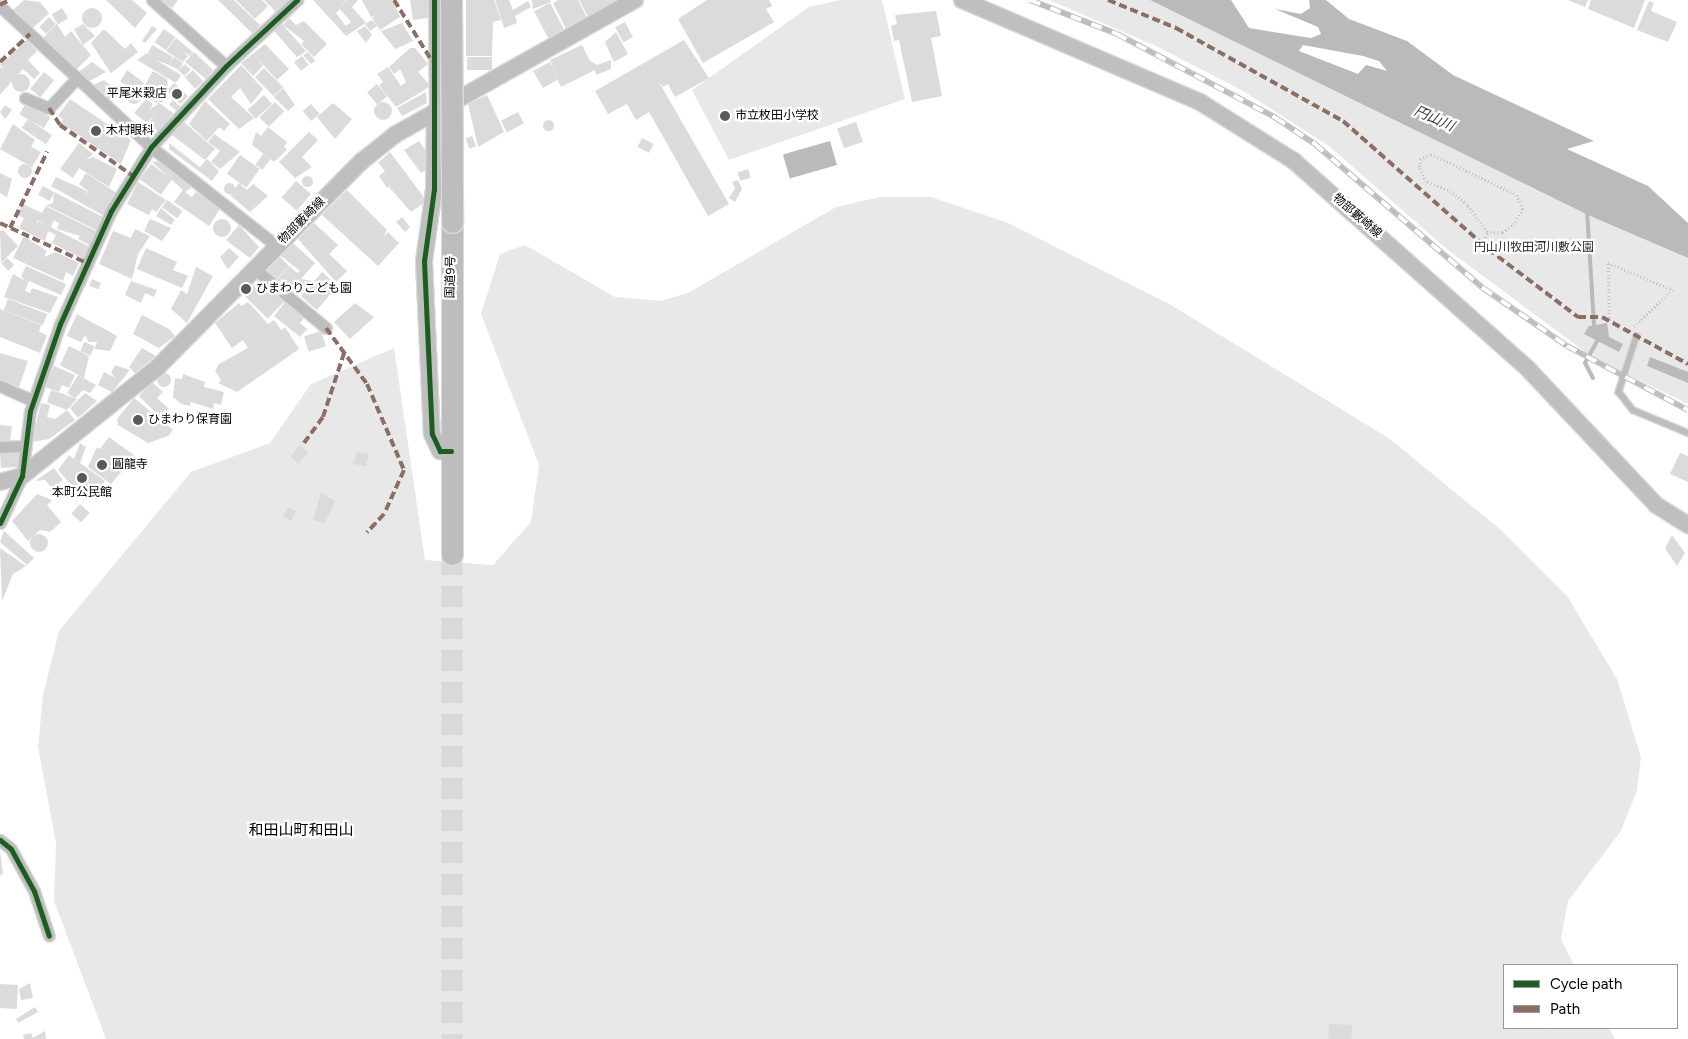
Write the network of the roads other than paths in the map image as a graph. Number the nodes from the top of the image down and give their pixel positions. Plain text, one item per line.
1 (152, 0) edge
2 (297, 0) edge
3 (434, 0) edge
4 (451, 0) edge
5 (635, 0) edge
6 (962, 0) edge
7 (0, 6) edge
8 (226, 66) junction
9 (77, 78) junction
10 (25, 98) dead end
11 (435, 111) junction
12 (151, 147) junction
13 (277, 246) junction
14 (255, 270) junction
15 (326, 328) dead end
16 (1637, 336) dead end
17 (0, 386) edge
18 (33, 401) junction
19 (1688, 433) edge
20 (26, 446) junction
21 (0, 447) edge
22 (451, 451) junction
23 (22, 476) junction
24 (0, 482) edge
25 (0, 523) edge
26 (1688, 525) edge
27 (452, 554) tunnel mouth
28 (0, 840) edge
29 (49, 936) dead end

1 - 8 street
2 - 8 street
3 - 11 street
4 - 22 highway, 国道9号, bridge
5 - 11 main road, 物部藪崎線
6 - 26 main road, 物部藪崎線
7 - 9 street
8 - 12 street
9 - 10 street
9 - 12 street
11 - 13 main road, 物部藪崎線
11 - 22 main road
12 - 13 street
12 - 18 street
13 - 14 main road, 物部藪崎線
14 - 15 street
14 - 23 main road, 物部藪崎線
16 - 19 lane
17 - 18 street
18 - 20 street
20 - 21 street
20 - 23 street
22 - 27 highway, 国道9号
23 - 24 main road, 物部藪崎線
23 - 25 street
28 - 29 street

